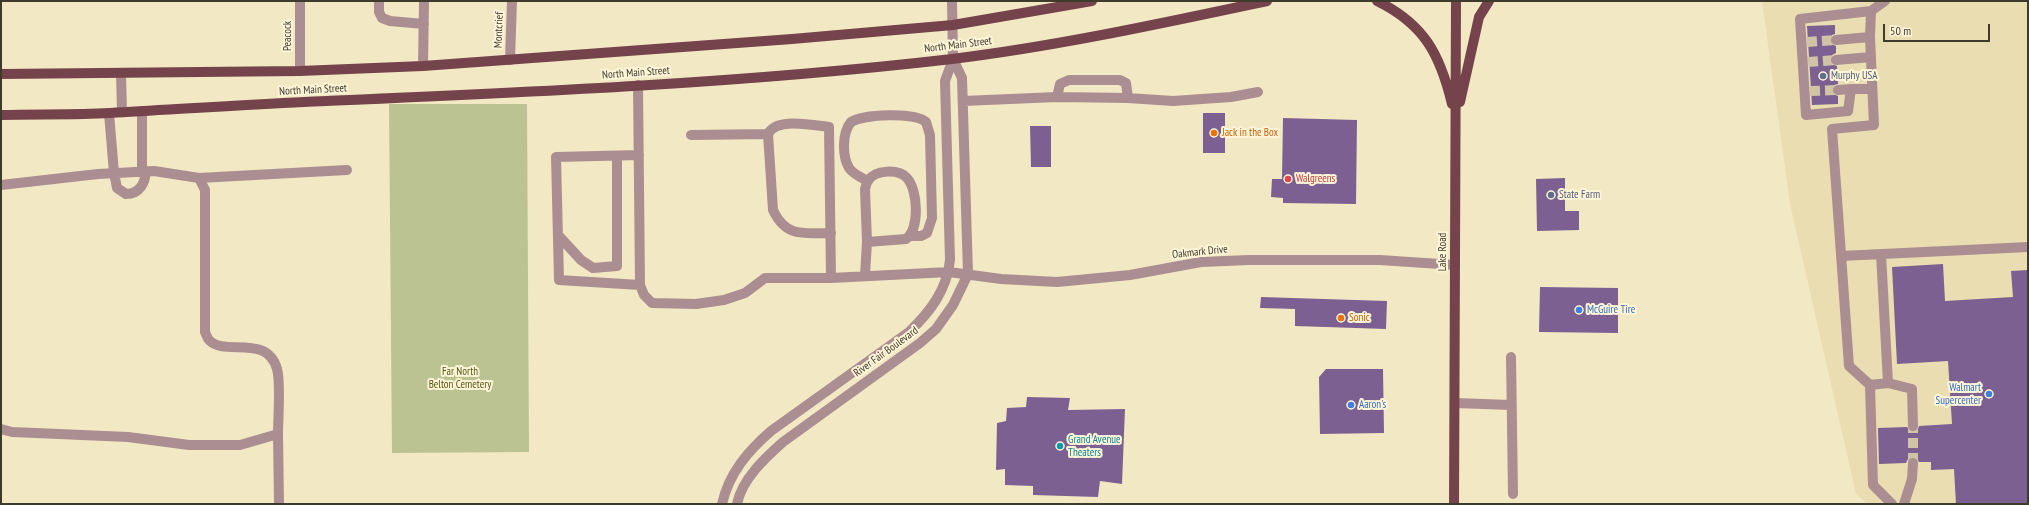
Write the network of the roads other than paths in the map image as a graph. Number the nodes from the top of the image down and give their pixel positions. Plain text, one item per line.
1 (300, 1) edge
2 (379, 1) edge
3 (424, 1) edge
4 (512, 1) edge
5 (952, 1) edge
6 (1092, 1) edge
7 (1267, 1) edge
8 (1377, 1) edge
9 (1456, 1) edge
10 (1489, 1) edge
11 (1885, 1) edge
12 (1871, 11) junction
13 (424, 24) junction
14 (953, 25) junction
15 (1870, 37) junction
16 (1836, 40) tunnel mouth
17 (1871, 57) junction
18 (953, 59) junction
19 (510, 60) junction
20 (1836, 60) tunnel mouth
21 (423, 66) junction
22 (300, 71) junction
23 (121, 73) junction
24 (1, 74) edge
25 (638, 85) junction
26 (1850, 89) junction
27 (1872, 89) junction
28 (1838, 90) tunnel mouth
29 (1258, 92) dead end
30 (1056, 97) junction
31 (1128, 98) junction
32 (963, 101) junction
33 (142, 111) junction
34 (122, 112) junction
35 (109, 113) junction
36 (1, 115) edge
37 (1456, 121) junction
38 (768, 134) junction
39 (691, 135) dead end
40 (639, 155) junction
41 (617, 156) junction
42 (347, 170) dead end
43 (144, 172) junction
44 (114, 173) junction
45 (199, 178) junction
46 (867, 181) junction
47 (1, 185) edge
48 (831, 233) junction
49 (558, 235) junction
50 (910, 236) junction
51 (867, 242) junction
52 (2028, 247) edge
53 (1881, 254) junction
54 (1841, 256) junction
55 (1455, 266) junction
56 (949, 272) junction
57 (968, 274) junction
58 (865, 275) junction
59 (831, 278) junction
60 (640, 285) junction
61 (1511, 357) dead end
62 (1888, 383) junction
63 (1870, 385) junction
64 (1454, 403) junction
65 (1511, 405) junction
66 (1913, 426) tunnel mouth
67 (1, 429) edge
68 (278, 434) junction
69 (1913, 462) tunnel mouth
70 (735, 473) junction
71 (746, 483) junction
72 (1513, 494) dead end
73 (279, 504) edge
74 (722, 504) edge
75 (737, 504) edge
76 (1454, 504) edge
77 (1892, 504) edge
78 (1904, 504) edge

1 - 22 street, Peacock
2 - 13 street
3 - 13 street
4 - 19 street, Montcrief
5 - 14 street, River Fair Boulevard
6 - 14 main road, North Main Street
7 - 18 main road, North Main Street
8 - 37 main road
9 - 37 main road, Lake Road
10 - 37 main road
11 - 12 street
12 - 15 street
12 - 26 street
13 - 21 street
14 - 18 street, River Fair Boulevard
14 - 19 main road, North Main Street
15 - 16 street
15 - 17 street
17 - 20 street
17 - 27 street
18 - 25 main road, North Main Street
18 - 32 street, River Fair Boulevard
18 - 56 street, River Fair Boulevard
19 - 21 main road, North Main Street
21 - 22 main road, North Main Street
22 - 23 main road, North Main Street
23 - 24 main road, North Main Street
23 - 34 street
25 - 33 main road, North Main Street
25 - 40 street
26 - 27 street
26 - 28 street
27 - 54 street
29 - 31 street
30 - 31 street
30 - 31 street
30 - 32 street
32 - 57 street, River Fair Boulevard
33 - 34 main road, North Main Street
33 - 43 street
34 - 35 main road, North Main Street
35 - 36 main road, North Main Street
35 - 44 street
37 - 55 main road, Lake Road
38 - 39 street
38 - 48 street
38 - 48 street
40 - 41 street
40 - 60 street
41 - 49 street
41 - 49 street
42 - 45 street
43 - 44 street
43 - 44 street
43 - 45 street
44 - 47 street
45 - 68 street
46 - 50 street
46 - 50 street
46 - 51 street
48 - 59 street
49 - 60 street
50 - 51 street
51 - 58 street
52 - 53 street
53 - 54 street
53 - 62 street
54 - 63 street
55 - 57 street, Oakmark Drive
55 - 64 main road, Lake Road
56 - 57 street, Oakmark Drive
56 - 58 street, Oakmark Drive
56 - 70 street, River Fair Boulevard
57 - 71 street, River Fair Boulevard
58 - 59 street, Oakmark Drive
59 - 60 street, Oakmark Drive
61 - 65 street
62 - 63 street
62 - 66 street
63 - 77 street
64 - 65 street
64 - 76 main road, Lake Road
65 - 72 street
67 - 68 street
68 - 73 street
69 - 78 street
70 - 71 street
70 - 74 street, River Fair Boulevard
71 - 75 street, River Fair Boulevard

